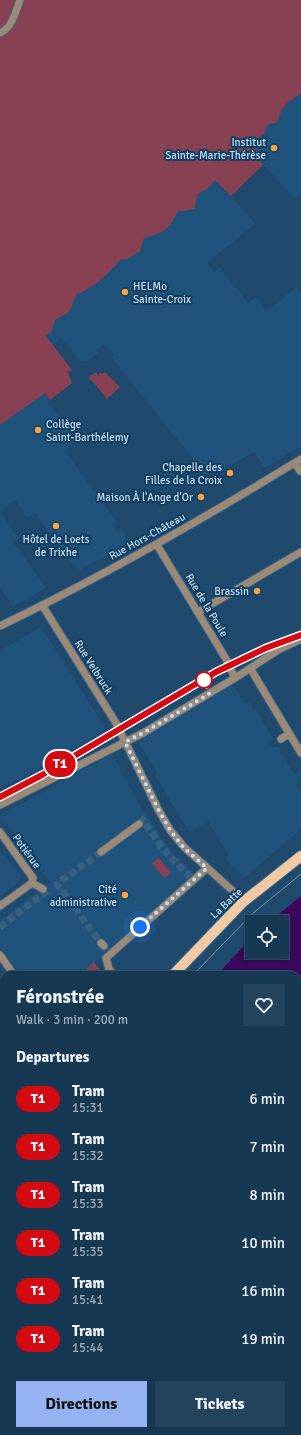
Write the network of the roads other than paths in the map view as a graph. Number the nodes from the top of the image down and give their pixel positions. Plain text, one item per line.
1 (20, 0) edge
2 (0, 33) edge
3 (298, 461) edge
4 (300, 471) dead end
5 (157, 545) junction
6 (301, 552) edge
7 (42, 605) junction
8 (198, 612) junction
9 (0, 626) edge
10 (301, 639) edge
11 (250, 668) junction
12 (235, 678) junction
13 (289, 734) junction
14 (281, 739) dead end
15 (125, 742) junction
16 (301, 754) edge
17 (0, 805) edge
18 (139, 824) dead end
19 (0, 832) edge
20 (101, 852) tunnel mouth
21 (301, 856) edge
22 (207, 868) junction
23 (32, 883) junction
24 (43, 889) dead end
25 (243, 902) junction
26 (0, 906) edge
27 (0, 955) edge
28 (11, 971) edge
29 (111, 971) edge
30 (177, 971) edge

1 - 2 street
3 - 4 street
3 - 5 street, Rue Hors-Château
5 - 7 street, Rue Hors-Château
5 - 8 street, Rue de la Poule
6 - 8 street
7 - 9 street, Rue Hors-Château
7 - 15 street, Rue Velbruck
8 - 12 street, Rue de la Poule
10 - 11 street
11 - 12 street
11 - 13 street
12 - 15 street
13 - 14 street
13 - 16 street
15 - 17 street
15 - 22 street, Rue Velbruck
18 - 20 street
19 - 23 street, Potiérue
21 - 25 main road, La Batte
22 - 25 street, Rue Velbruck
22 - 29 street
23 - 24 street
23 - 26 street
25 - 30 main road, La Batte
27 - 28 street

